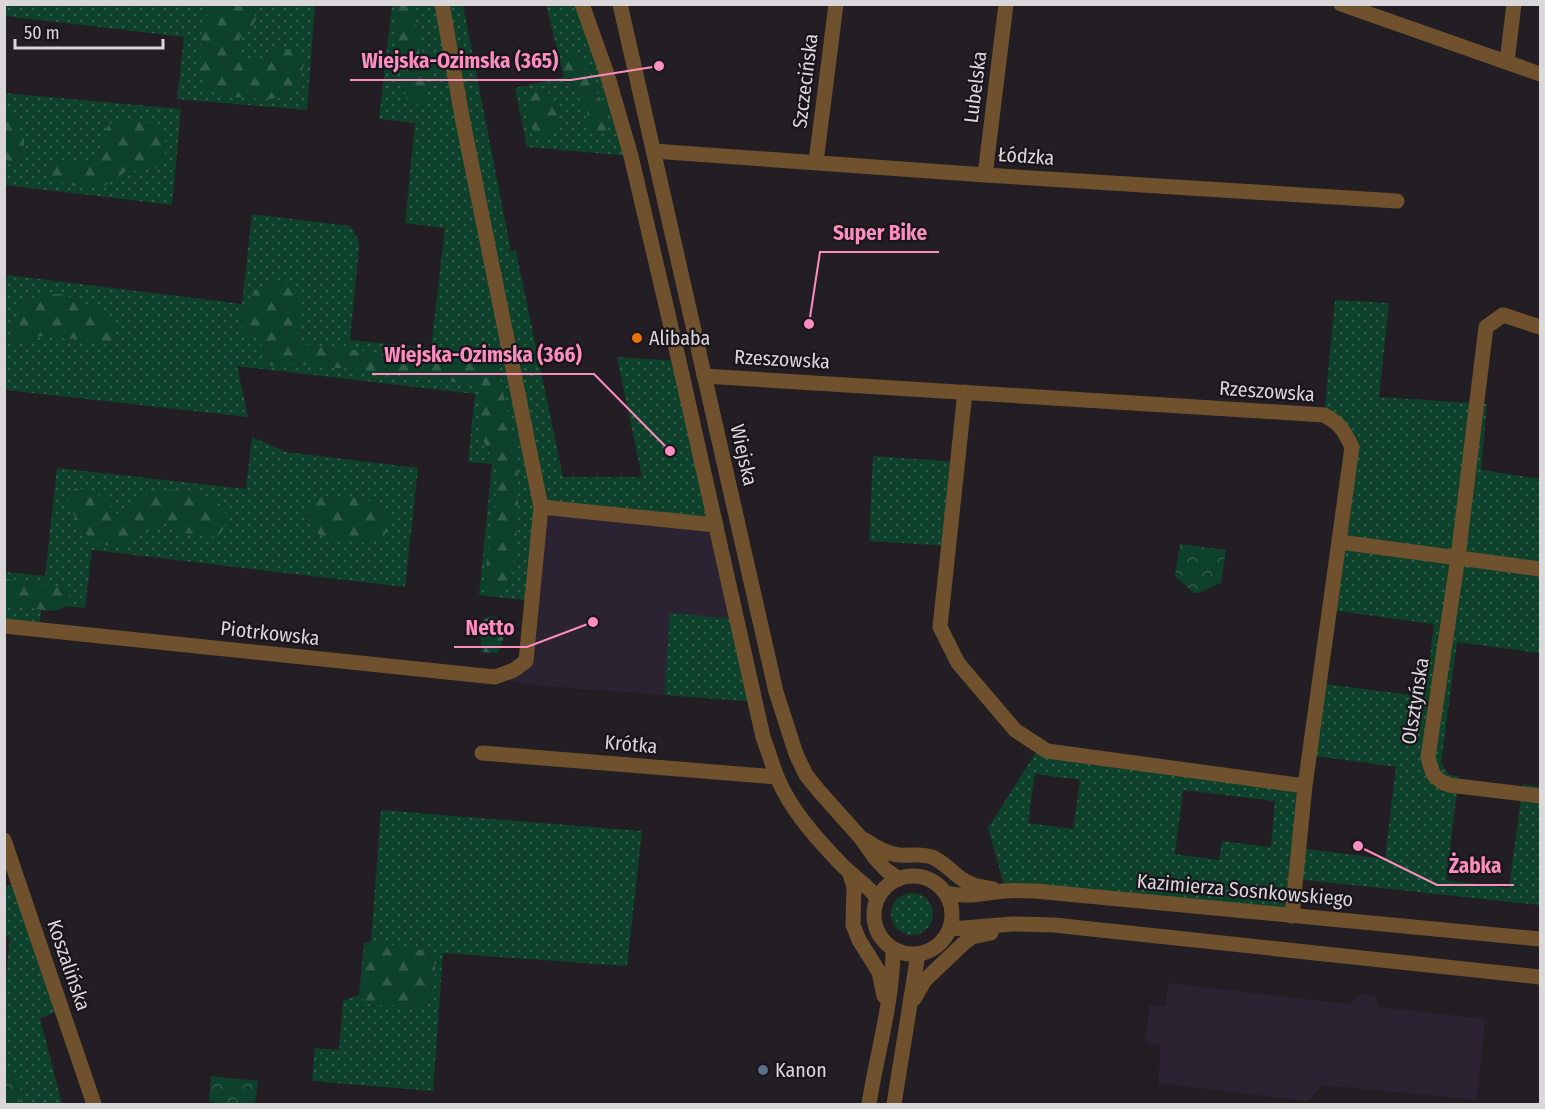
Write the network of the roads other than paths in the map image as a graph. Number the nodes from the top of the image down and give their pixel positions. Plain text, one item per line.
1 (442, 4) edge
2 (582, 4) edge
3 (620, 4) edge
4 (836, 4) edge
5 (1006, 4) edge
6 (1341, 4) edge
7 (1514, 4) edge
8 (1506, 62) junction
9 (1540, 74) edge
10 (653, 151) junction
11 (816, 162) junction
12 (985, 175) junction
13 (1396, 201) dead end
14 (1540, 327) edge
15 (704, 376) junction
16 (965, 392) junction
17 (542, 507) junction
18 (716, 525) junction
19 (1340, 542) junction
20 (1458, 557) junction
21 (1540, 569) edge
22 (4, 627) edge
23 (482, 753) dead end
24 (777, 777) junction
25 (1305, 786) junction
26 (1540, 796) edge
27 (860, 837) junction
28 (4, 840) edge
29 (850, 874) junction
30 (899, 879) junction
31 (1006, 891) junction
32 (946, 893) junction
33 (877, 898) junction
34 (1292, 916) junction
35 (1013, 924) junction
36 (950, 929) junction
37 (1540, 939) edge
38 (893, 949) junction
39 (918, 954) junction
40 (1540, 977) edge
41 (909, 1010) junction
42 (886, 1014) junction
43 (94, 1104) edge
44 (869, 1104) edge
45 (894, 1104) edge

1 - 17 street
2 - 18 street
3 - 10 street, Wiejska
4 - 11 street, Szczecińska
5 - 12 street, Lubelska
6 - 8 street
7 - 8 street
8 - 9 street
10 - 11 street, Łódzka
10 - 15 street, Wiejska
11 - 12 street, Łódzka
12 - 13 street, Łódzka
14 - 20 street, Olsztyńska
15 - 16 street, Rzeszowska
15 - 27 street, Wiejska
16 - 19 street, Rzeszowska
16 - 25 street
17 - 18 street
17 - 22 street, Piotrkowska
18 - 24 street
19 - 20 street
19 - 25 street, Rzeszowska
20 - 21 street
20 - 26 street, Olsztyńska
23 - 24 street, Krótka
24 - 29 street
25 - 34 street, Rzeszowska
27 - 30 street, Wiejska
27 - 31 street
28 - 43 street, Koszalińska
29 - 33 street
29 - 42 street
30 - 32 street
30 - 33 street
31 - 32 street, Kazimierza Sosnkowskiego
31 - 34 street, Kazimierza Sosnkowskiego
32 - 36 street
33 - 38 street
34 - 37 street, Kazimierza Sosnkowskiego
35 - 36 street
35 - 40 street
35 - 41 street
36 - 39 street
38 - 39 street
38 - 42 street
39 - 41 street
41 - 45 street
42 - 44 street

